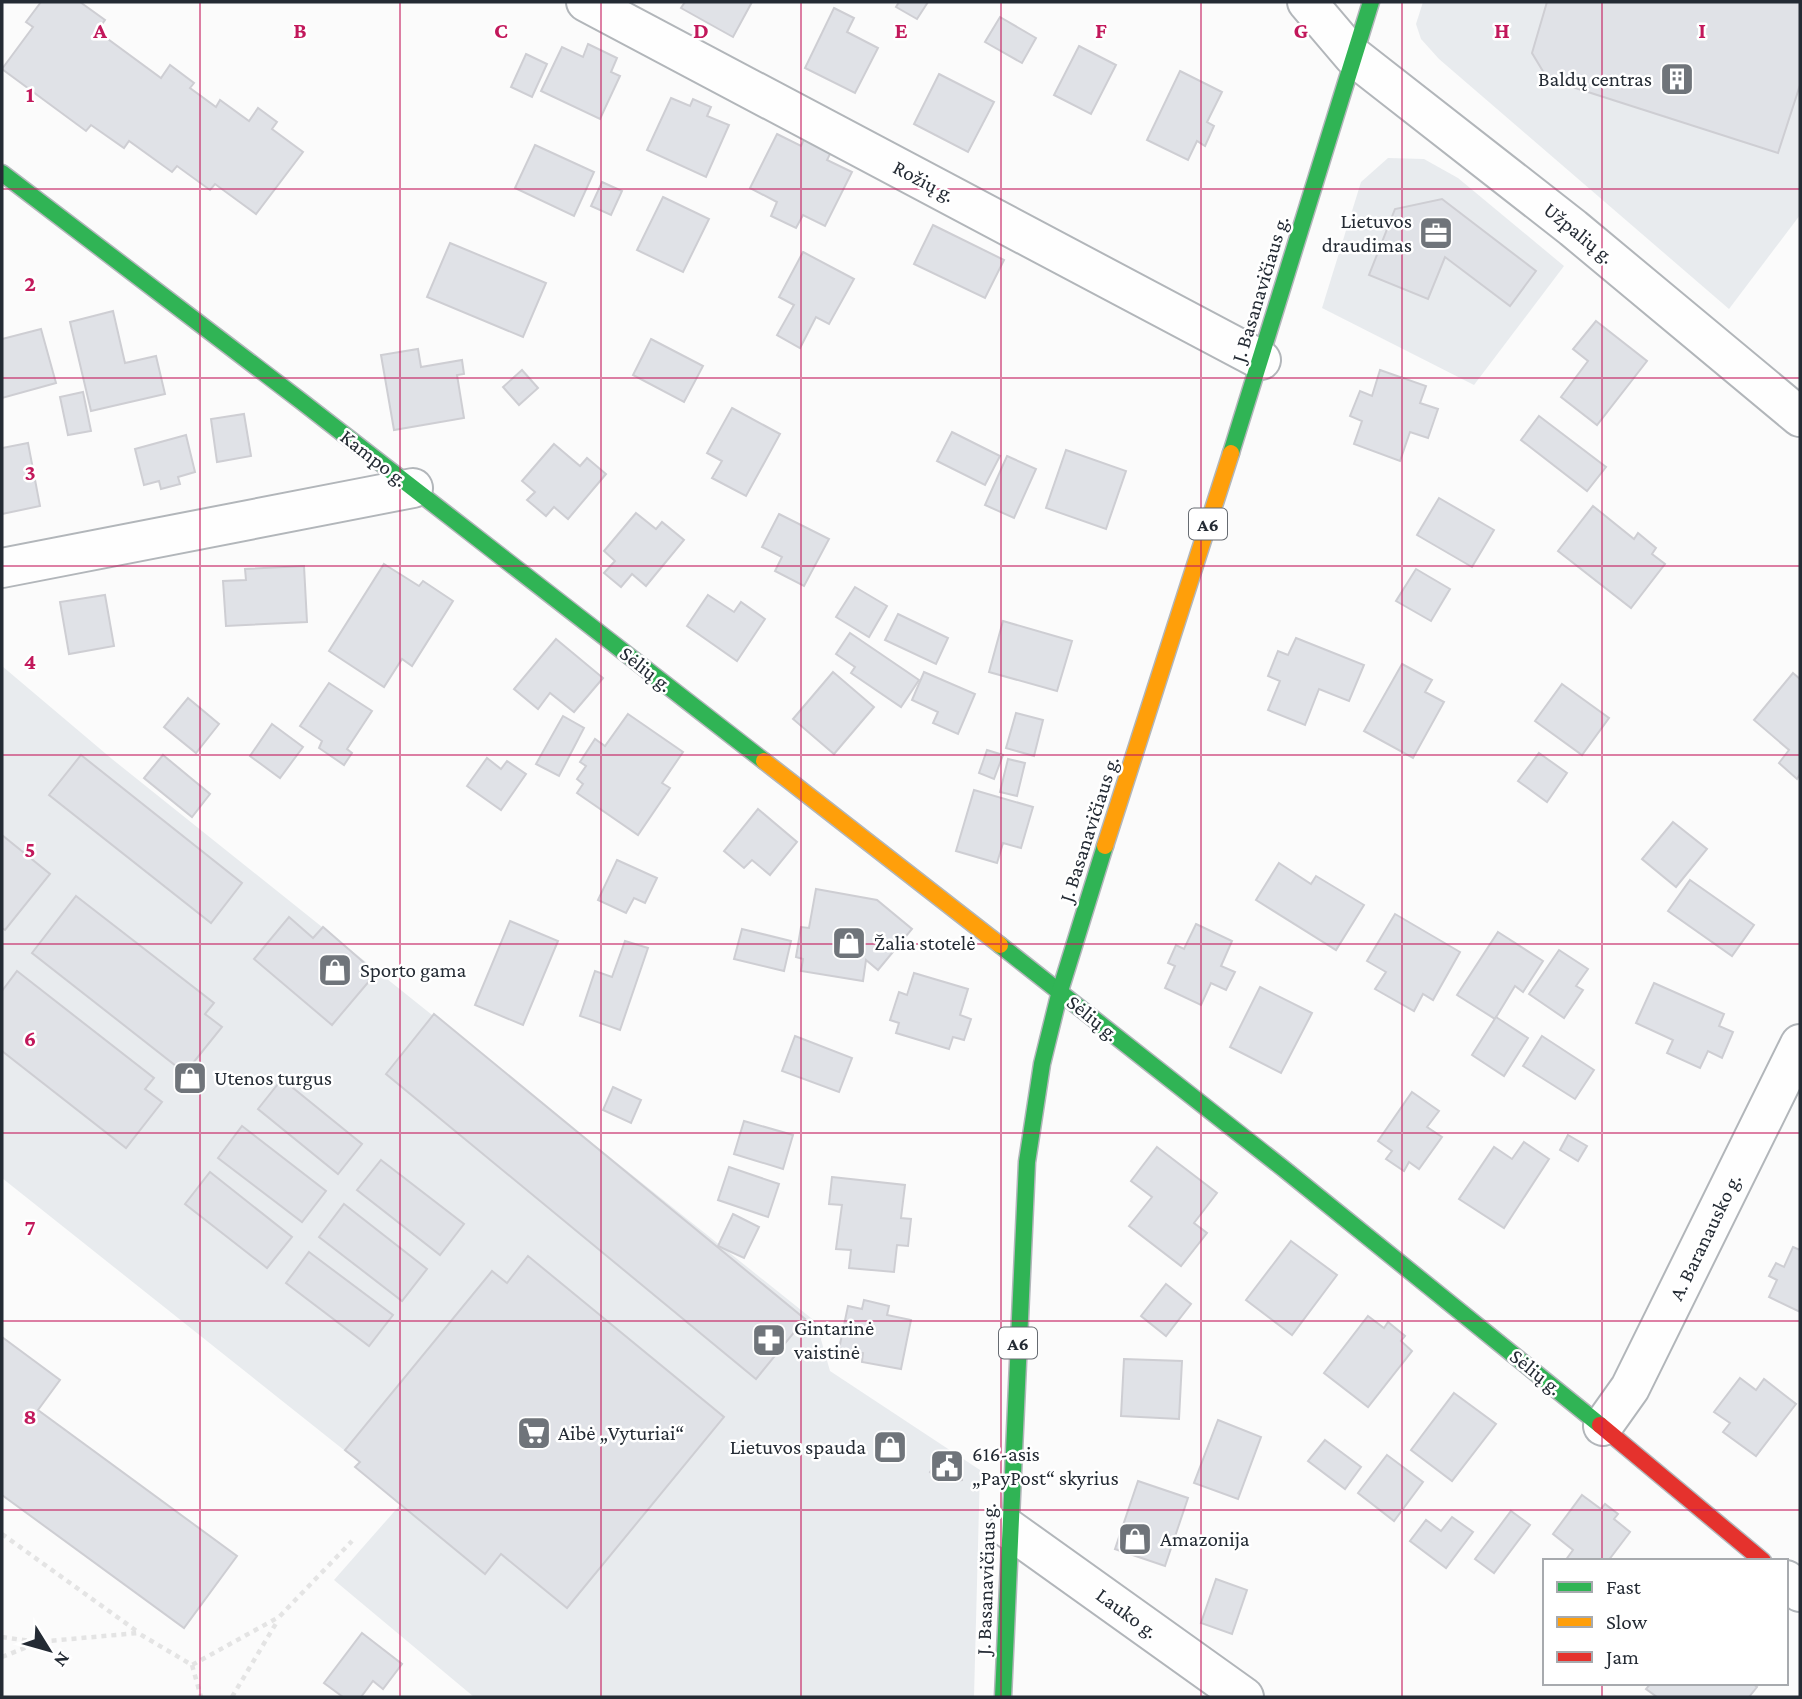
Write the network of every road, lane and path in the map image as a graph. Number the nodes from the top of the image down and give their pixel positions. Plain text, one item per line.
1 (586, 2) edge
2 (1307, 2) edge
3 (1371, 2) edge
4 (1353, 56) junction
5 (2, 173) edge
6 (1261, 360) junction
7 (1800, 417) edge
8 (413, 488) junction
9 (2, 568) edge
10 (1060, 992) junction
11 (1800, 1044) edge
12 (1603, 1426) junction
13 (1009, 1529) junction
14 (2, 1534) edge
15 (352, 1541) dead end
16 (1761, 1559) edge
17 (279, 1617) junction
18 (138, 1633) junction
19 (2, 1637) edge
20 (37, 1643) junction
21 (2, 1657) edge
22 (192, 1665) junction
23 (201, 1697) edge
24 (232, 1697) edge
25 (1003, 1697) edge
26 (1244, 1697) edge

1 - 6 street, Rožių g.
2 - 4 street, Užpalių g.
3 - 4 street, J. Basanavičiaus g. / A6
4 - 6 street, J. Basanavičiaus g. / A6
4 - 7 street, Užpalių g.
5 - 8 street, Kampo g.
6 - 10 street, J. Basanavičiaus g. / A6
8 - 9 street, Kampo g.
8 - 10 street, Sėlių g.
10 - 12 street, Sėlių g.
10 - 13 street, J. Basanavičiaus g. / A6
11 - 12 street, A. Baranausko g.
12 - 16 street, Sėlių g.
13 - 25 street, J. Basanavičiaus g. / A6
13 - 26 street, Lauko g.
14 - 18 path
15 - 17 path
17 - 22 path
17 - 24 path
18 - 20 path
18 - 22 path
19 - 20 path
20 - 21 path
22 - 23 path

